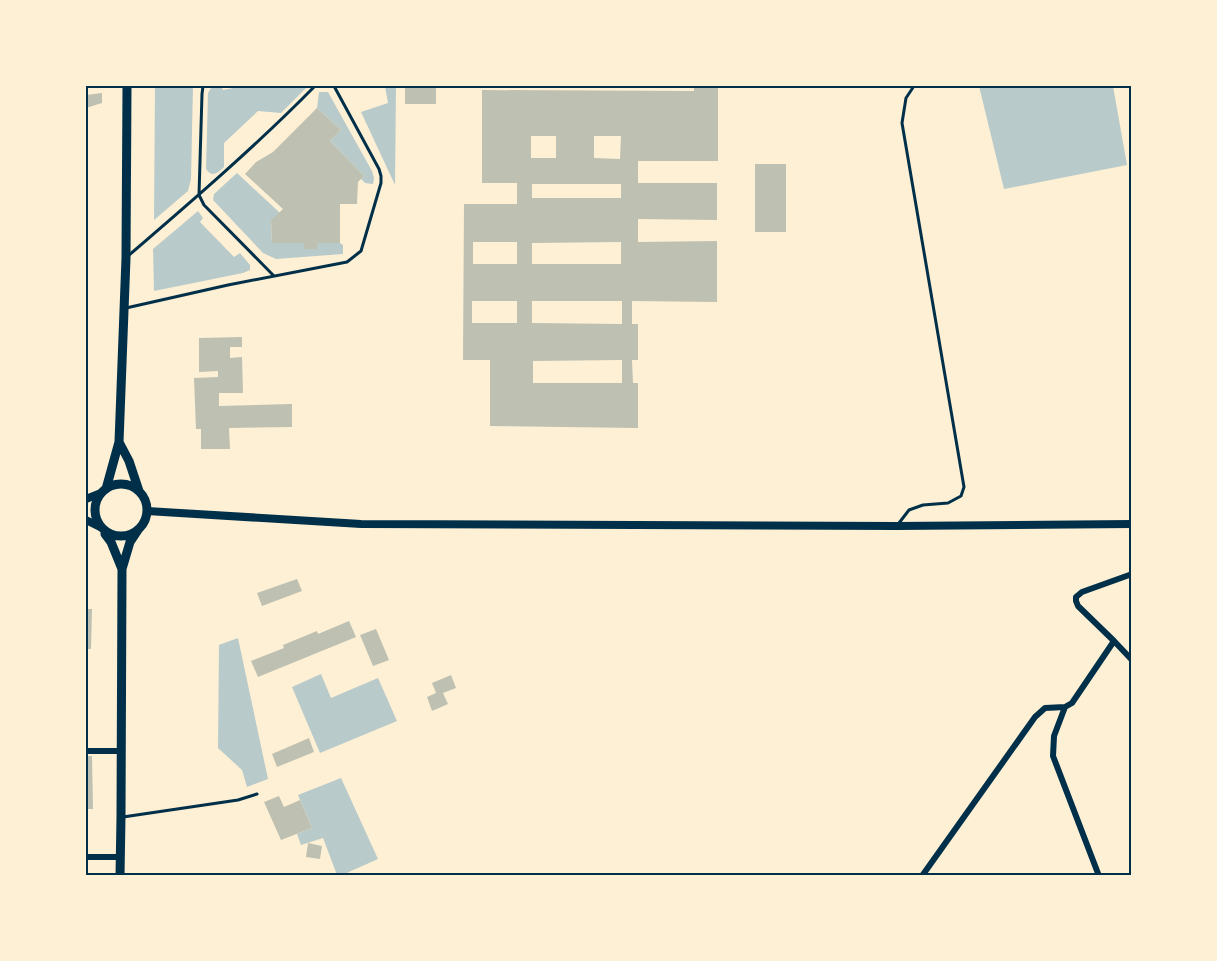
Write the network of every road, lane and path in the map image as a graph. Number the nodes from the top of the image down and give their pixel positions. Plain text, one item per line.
1 (128, 86) edge
2 (203, 86) edge
3 (315, 86) edge
4 (334, 86) edge
5 (914, 86) edge
6 (199, 195) junction
7 (126, 258) junction
8 (274, 276) junction
9 (124, 308) junction
10 (119, 442) junction
11 (103, 491) junction
12 (139, 491) junction
13 (86, 499) edge
14 (147, 511) junction
15 (86, 520) edge
16 (1131, 524) edge
17 (897, 526) junction
18 (101, 528) junction
19 (138, 530) junction
20 (122, 569) junction
21 (1131, 574) edge
22 (1114, 641) junction
23 (1131, 660) edge
24 (1065, 707) junction
25 (86, 751) edge
26 (122, 751) junction
27 (257, 794) dead end
28 (121, 818) junction
29 (86, 857) edge
30 (120, 857) junction
31 (120, 876) edge
32 (922, 876) edge
33 (1099, 876) edge

1 - 7 main road
2 - 6 lane
3 - 6 lane
4 - 8 lane
5 - 17 lane
6 - 7 lane
6 - 8 lane
7 - 9 main road
8 - 9 lane
9 - 10 main road
10 - 11 main road
10 - 12 main road
11 - 12 main road
11 - 13 street
11 - 18 main road
12 - 14 main road
14 - 17 street
14 - 19 main road
15 - 18 street
16 - 17 street
18 - 19 main road
18 - 20 main road
19 - 20 main road
20 - 26 main road
21 - 22 street
22 - 23 street
22 - 24 street
24 - 32 street
24 - 33 street
25 - 26 street
26 - 28 main road
27 - 28 lane
28 - 30 main road
29 - 30 street
30 - 31 main road

